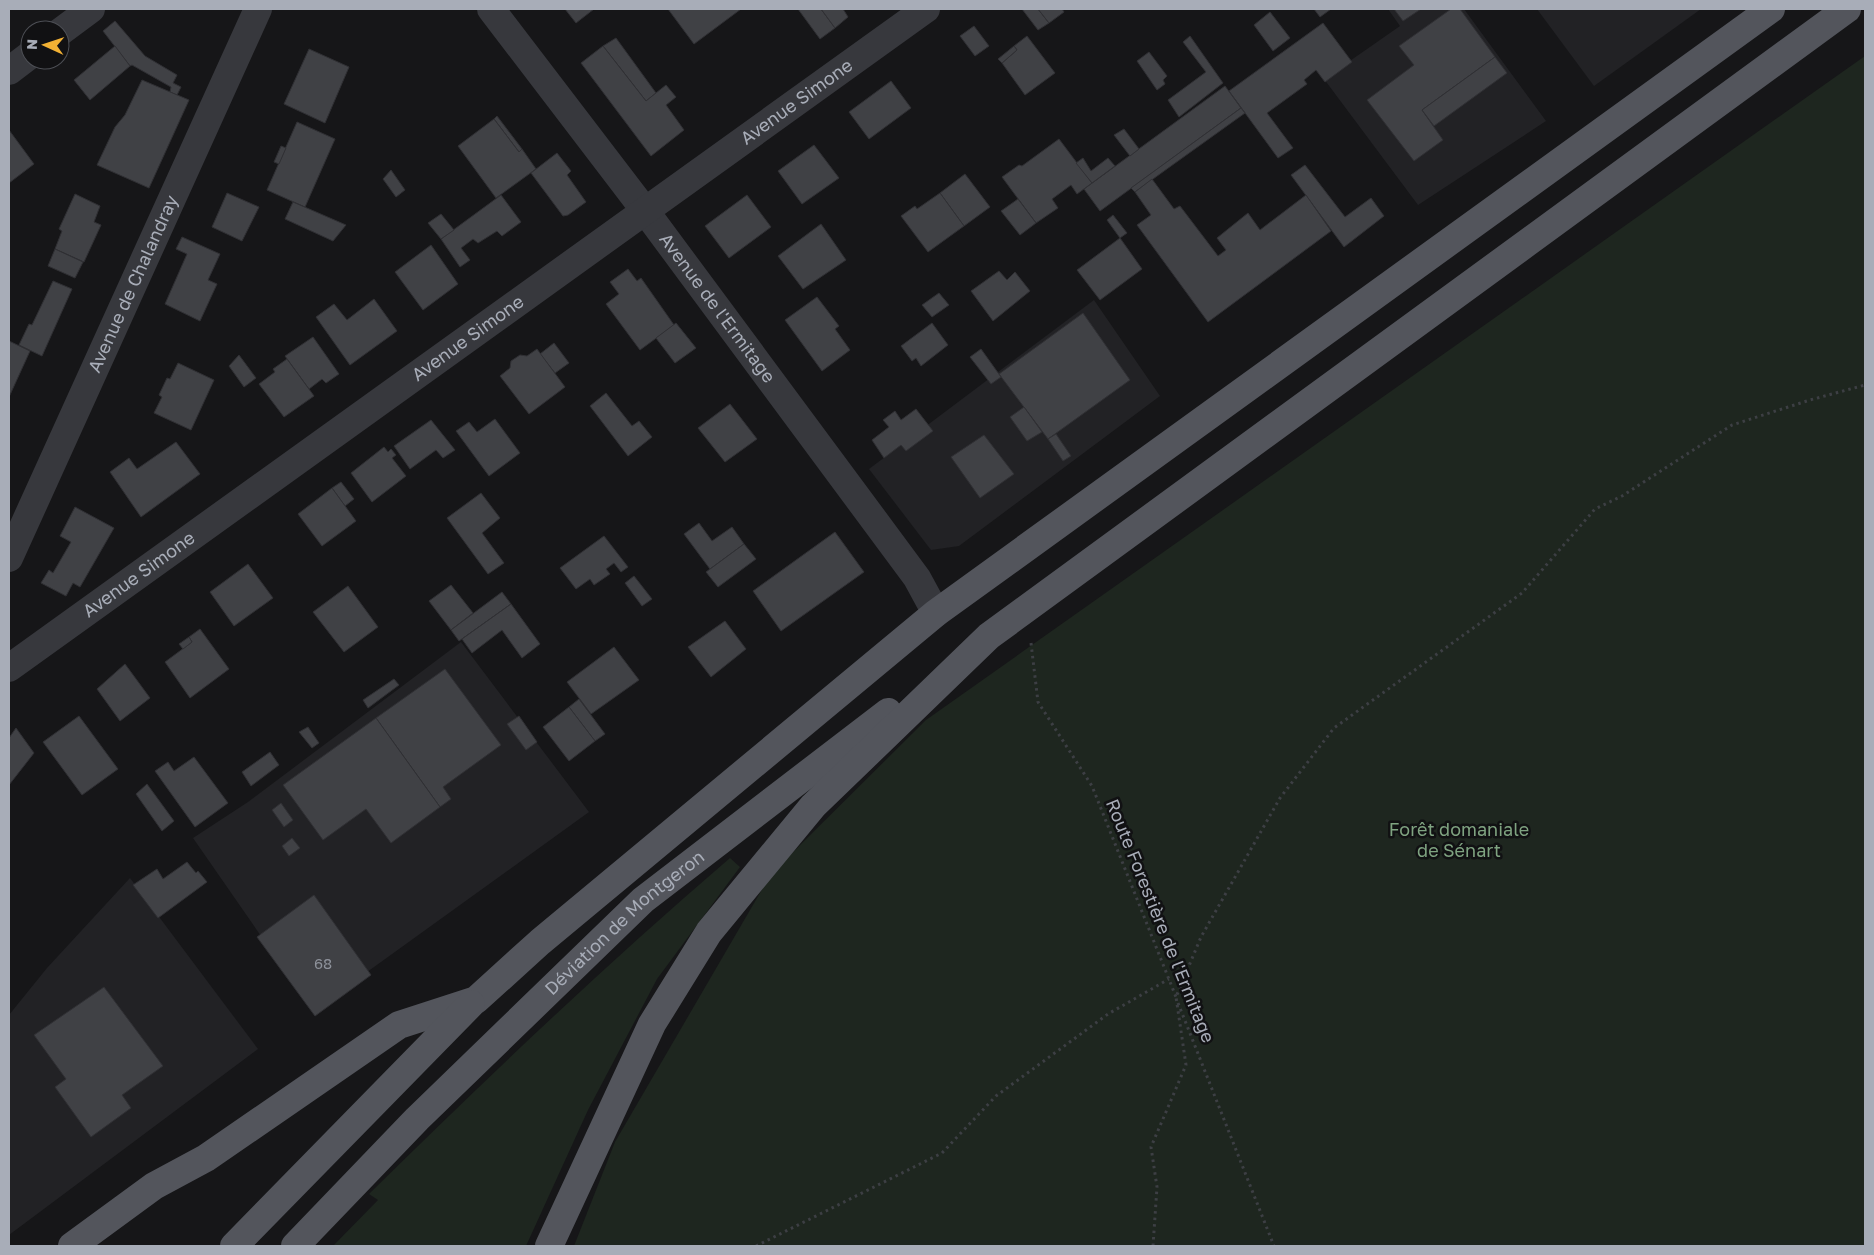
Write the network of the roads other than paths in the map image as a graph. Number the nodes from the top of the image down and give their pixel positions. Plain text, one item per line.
1 (91, 9) edge
2 (258, 9) edge
3 (491, 9) edge
4 (926, 9) edge
5 (1770, 9) edge
6 (1848, 9) edge
7 (70, 25) edge
8 (20, 63) edge
9 (9, 71) edge
10 (646, 212) junction
11 (9, 558) edge
12 (936, 613) junction
13 (989, 636) junction
14 (9, 668) edge
15 (476, 1000) junction
16 (72, 1246) edge
17 (234, 1246) edge
18 (295, 1246) edge
19 (549, 1246) edge

1 - 7 street
2 - 11 street, Avenue de Chalandray
3 - 10 street, Avenue de l'Ermitage
4 - 10 street, Avenue Simone
5 - 12 main road
6 - 13 main road
8 - 9 street
10 - 12 street, Avenue de l'Ermitage
10 - 14 street, Avenue Simone
12 - 15 main road
13 - 18 main road, Déviation de Montgeron
13 - 19 main road
15 - 16 main road
15 - 17 main road

